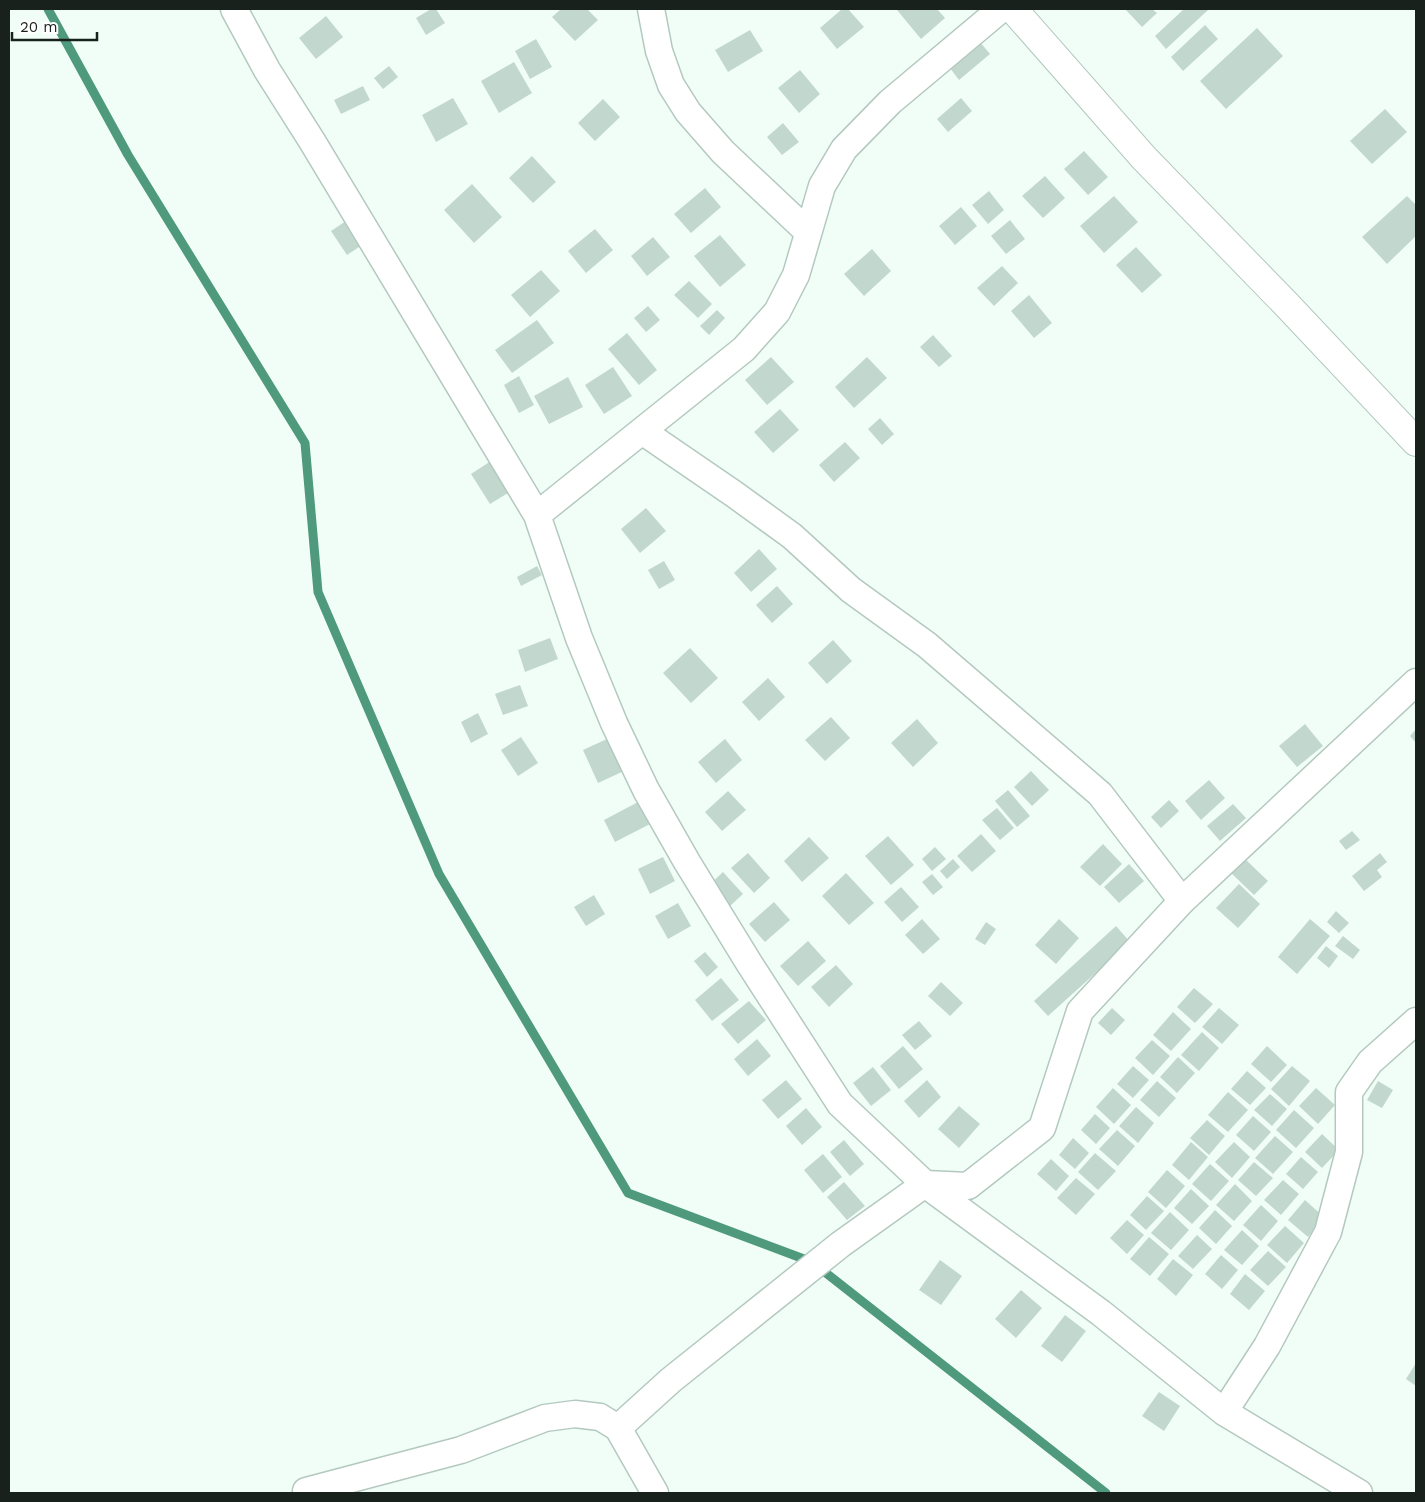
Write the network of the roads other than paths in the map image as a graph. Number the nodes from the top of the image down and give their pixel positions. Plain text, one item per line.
1 (234, 9) edge
2 (651, 9) edge
3 (1002, 9) edge
4 (1013, 9) edge
5 (808, 232) junction
6 (642, 432) junction
7 (1416, 442) edge
8 (538, 516) junction
9 (1416, 682) edge
10 (1182, 901) junction
11 (1416, 1021) edge
12 (925, 1184) junction
13 (1224, 1412) junction
14 (618, 1428) junction
15 (306, 1491) dead end
16 (655, 1493) edge
17 (1359, 1493) edge

1 - 8 street
2 - 5 street
3 - 5 street
4 - 7 highway
5 - 6 street
6 - 8 street
6 - 10 street
8 - 12 street
9 - 10 street
10 - 12 street
11 - 13 street
12 - 13 street
12 - 14 street
13 - 17 street
14 - 15 street
14 - 16 street

